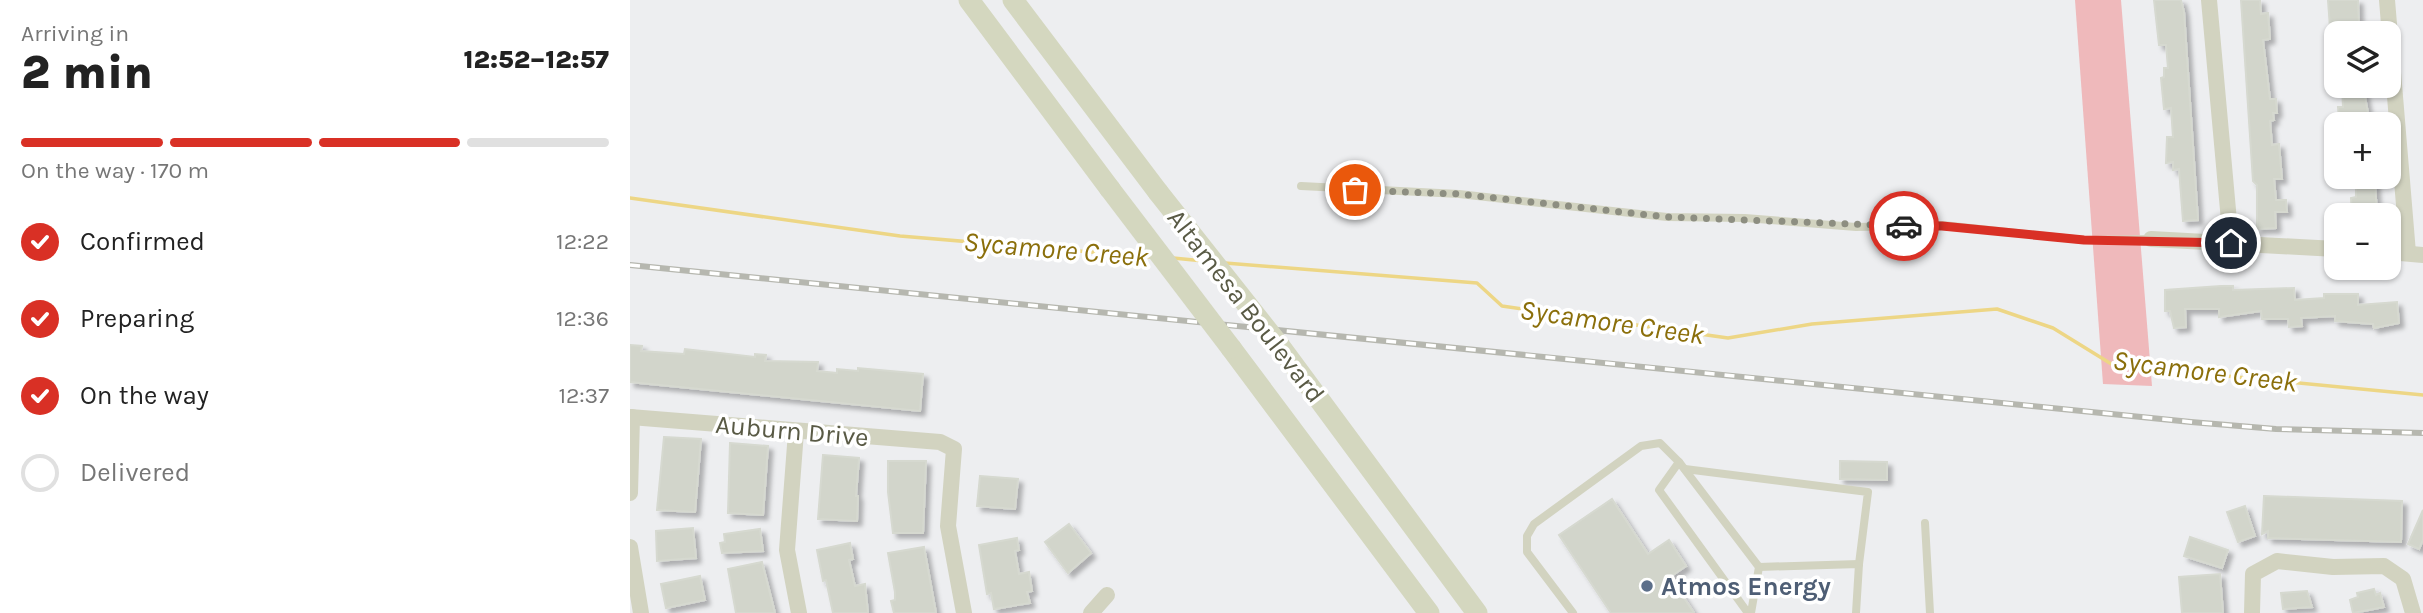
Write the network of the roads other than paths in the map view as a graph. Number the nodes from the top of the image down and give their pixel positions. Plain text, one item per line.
1 (969, 0) edge
2 (1013, 0) edge
3 (2209, 0) edge
4 (2387, 0) edge
5 (1301, 186) dead end
6 (2151, 239) joint
7 (2231, 243) junction
8 (2324, 248) edge
9 (2415, 254) edge
10 (631, 417) edge
11 (796, 432) junction
12 (1682, 466) junction
13 (630, 494) edge
14 (1925, 523) dead end
15 (630, 547) edge
16 (1859, 564) junction
17 (1759, 567) junction
18 (1107, 594) dead end
19 (641, 613) edge
20 (799, 613) edge
21 (964, 613) edge
22 (1091, 613) edge
23 (1429, 613) edge
24 (1477, 613) edge
25 (1573, 613) edge
26 (1750, 613) edge
27 (1856, 613) edge
28 (1930, 613) edge
29 (2252, 613) edge
30 (2413, 613) edge

1 - 23 main road, Altamesa Boulevard, bridge
2 - 24 main road, Altamesa Boulevard, bridge
3 - 7 street
4 - 9 street
5 - 6 lane
6 - 7 street
7 - 8 street
10 - 11 street, Auburn Drive
10 - 13 street
11 - 20 street
11 - 21 street, Auburn Drive
12 - 16 lane
12 - 17 lane
12 - 25 lane
12 - 26 lane
14 - 28 lane
15 - 19 street
16 - 17 lane
16 - 27 lane
17 - 26 lane
18 - 22 street
29 - 30 street

